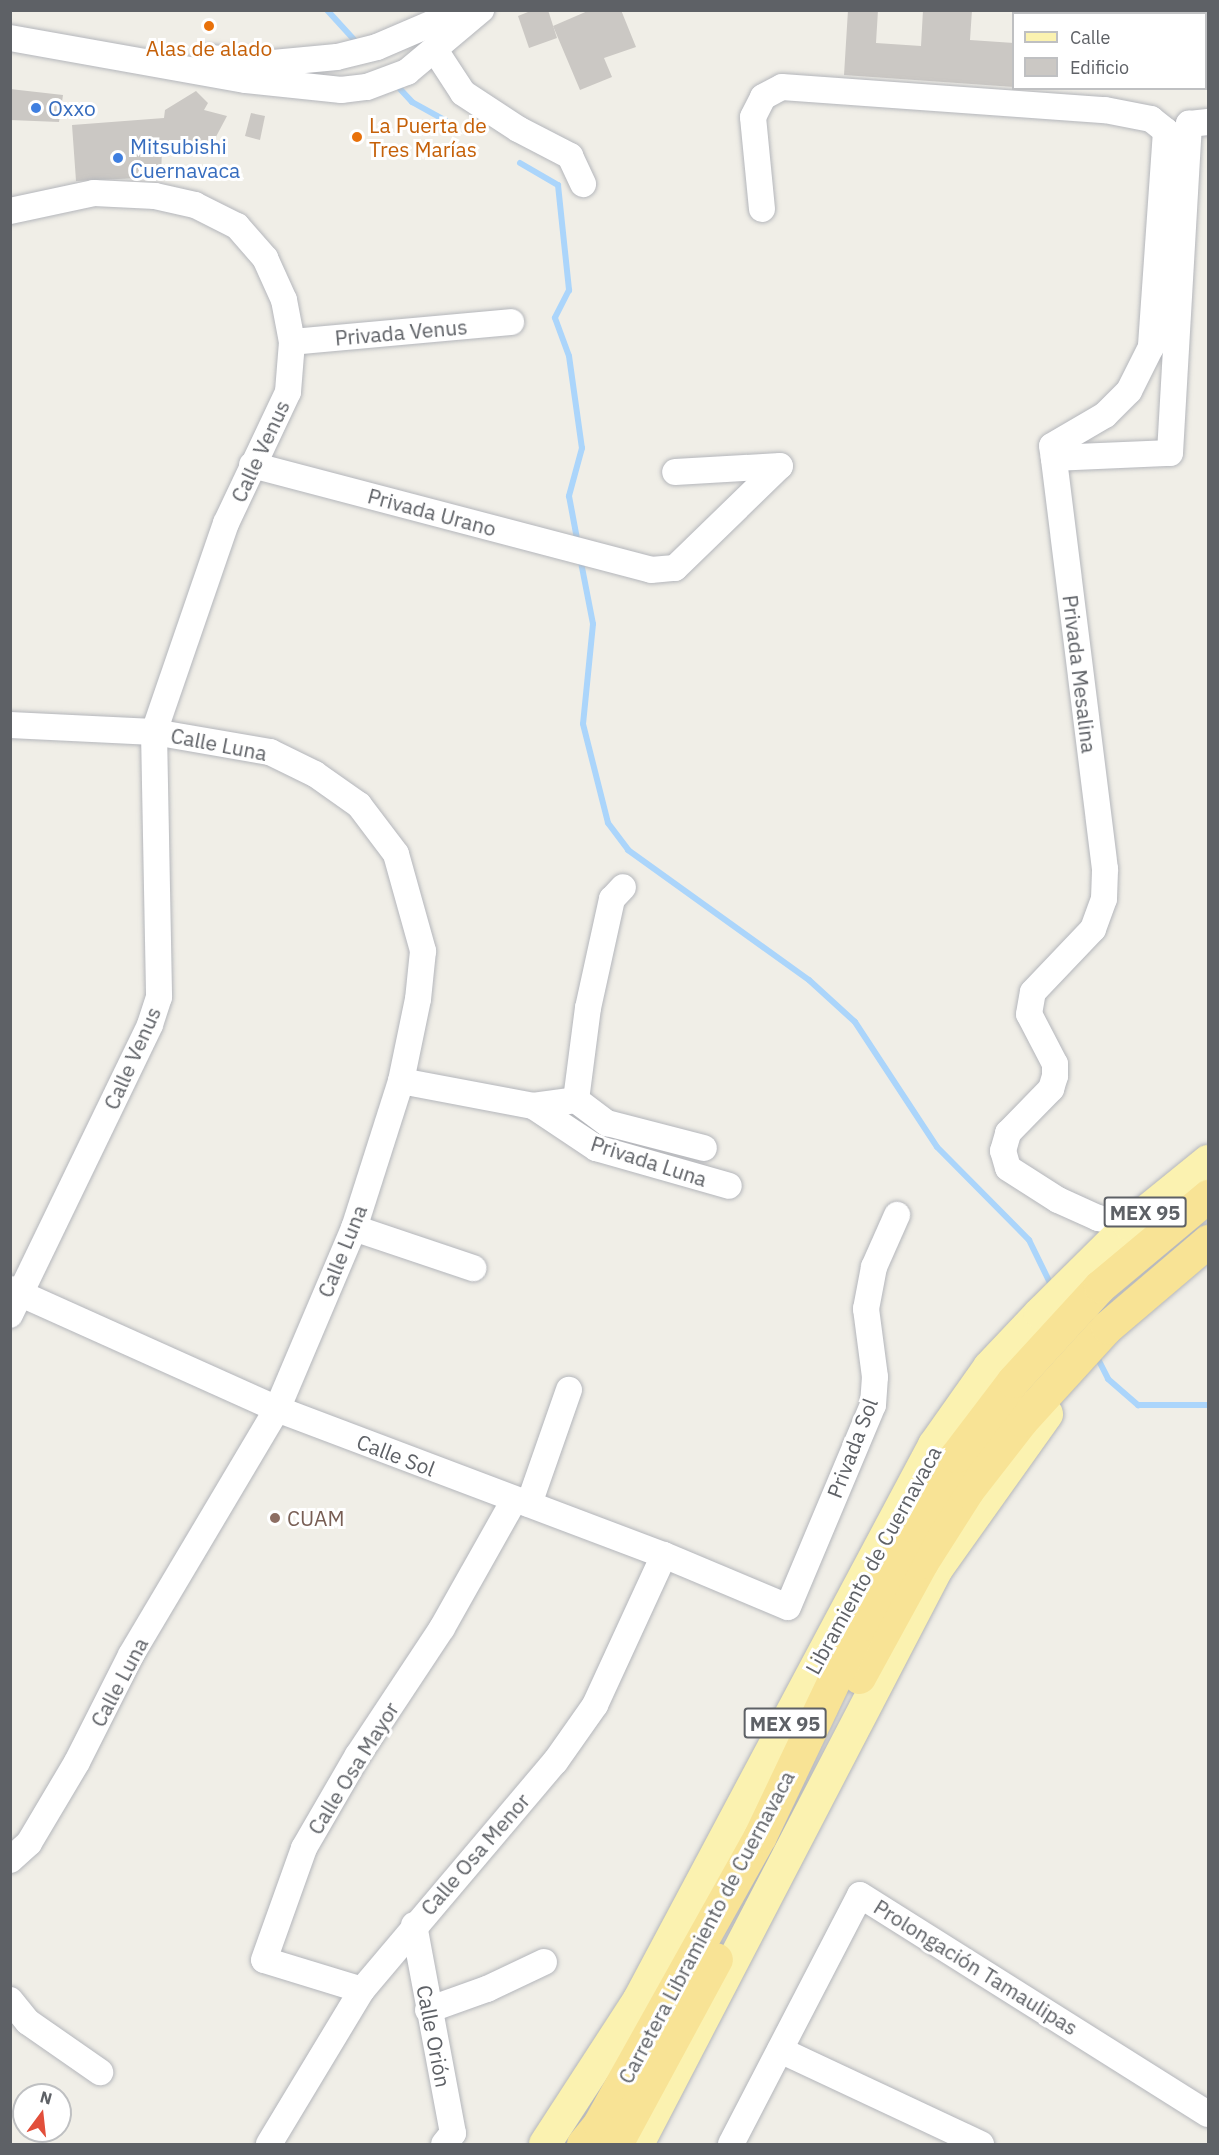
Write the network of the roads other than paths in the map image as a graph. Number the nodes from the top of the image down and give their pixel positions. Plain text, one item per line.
1 (481, 10) edge
2 (450, 13) edge
3 (10, 25) edge
4 (10, 38) edge
5 (377, 47) junction
6 (435, 50) junction
7 (337, 57) junction
8 (392, 79) junction
9 (341, 90) junction
10 (1209, 122) edge
11 (583, 184) dead end
12 (762, 209) dead end
13 (10, 211) edge
14 (511, 322) dead end
15 (292, 342) junction
16 (1054, 458) junction
17 (252, 465) junction
18 (675, 472) dead end
19 (10, 725) edge
20 (154, 732) junction
21 (623, 887) dead end
22 (401, 1080) junction
23 (576, 1100) junction
24 (533, 1107) junction
25 (704, 1148) dead end
26 (1209, 1161) edge
27 (729, 1186) dead end
28 (1209, 1196) edge
29 (897, 1215) dead end
30 (1129, 1225) junction
31 (354, 1228) junction
32 (1209, 1241) edge
33 (1209, 1262) edge
34 (473, 1268) dead end
35 (1093, 1277) junction
36 (14, 1299) edge
37 (1111, 1333) junction
38 (1065, 1342) junction
39 (569, 1390) dead end
40 (277, 1409) junction
41 (522, 1502) junction
42 (664, 1555) junction
43 (788, 1607) joint
44 (10, 1860) edge
45 (414, 1924) junction
46 (544, 1962) dead end
47 (362, 1990) junction
48 (10, 2000) edge
49 (428, 2010) junction
50 (780, 2050) junction
51 (100, 2072) dead end
52 (1209, 2114) edge
53 (269, 2145) edge
54 (444, 2145) edge
55 (545, 2145) edge
56 (583, 2145) edge
57 (616, 2145) edge
58 (638, 2145) edge
59 (731, 2145) edge
60 (981, 2145) edge

1 - 6 street
2 - 5 street
2 - 6 street
3 - 7 street
4 - 9 street
5 - 7 street
5 - 8 street
6 - 8 street
6 - 11 street
7 - 9 street
8 - 9 street
10 - 16 street
12 - 16 street
13 - 15 street, Calle Venus
14 - 15 street, Privada Venus
15 - 17 street, Calle Venus
16 - 30 street, Privada Mesalina
17 - 18 street, Privada Urano
17 - 20 street, Calle Venus
19 - 20 street
20 - 22 street, Calle Luna
20 - 36 street, Calle Venus
21 - 23 street
22 - 24 street, Privada Luna
22 - 31 street, Calle Luna
23 - 24 street
23 - 25 street
24 - 27 street, Privada Luna
26 - 30 main road, MEX 95
28 - 35 highway, Carretera Libramiento de Cuernavaca / MEX 95
29 - 43 street, Privada Sol
30 - 35 main road, MEX 95
31 - 34 street
31 - 40 street, Calle Luna
32 - 37 highway, Carretera Libramiento de Cuernavaca / MEX 95
33 - 37 main road, MEX 95
35 - 38 highway, Carretera Libramiento de Cuernavaca / MEX 95
36 - 40 street, Calle Sol
37 - 38 highway, Carretera Libramiento de Cuernavaca / MEX 95
38 - 55 main road, Libramiento de Cuernavaca / MEX 95
38 - 56 highway, Carretera Libramiento de Cuernavaca / MEX 95
38 - 57 highway, Carretera Libramiento de Cuernavaca / MEX 95
38 - 58 main road, MEX 95
39 - 41 street
40 - 41 street, Calle Sol
40 - 44 street, Calle Luna
41 - 42 street, Calle Sol
41 - 47 street, Calle Osa Mayor
42 - 43 street, Calle Sol
42 - 45 street, Calle Osa Menor
45 - 47 street, Calle Osa Menor
45 - 49 street, Calle Orión
46 - 49 street
47 - 53 street, Calle Osa Menor
48 - 51 street
49 - 54 street, Calle Orión
50 - 52 street, Prolongación Tamaulipas
50 - 59 street, Prolongación Tamaulipas
50 - 60 street

